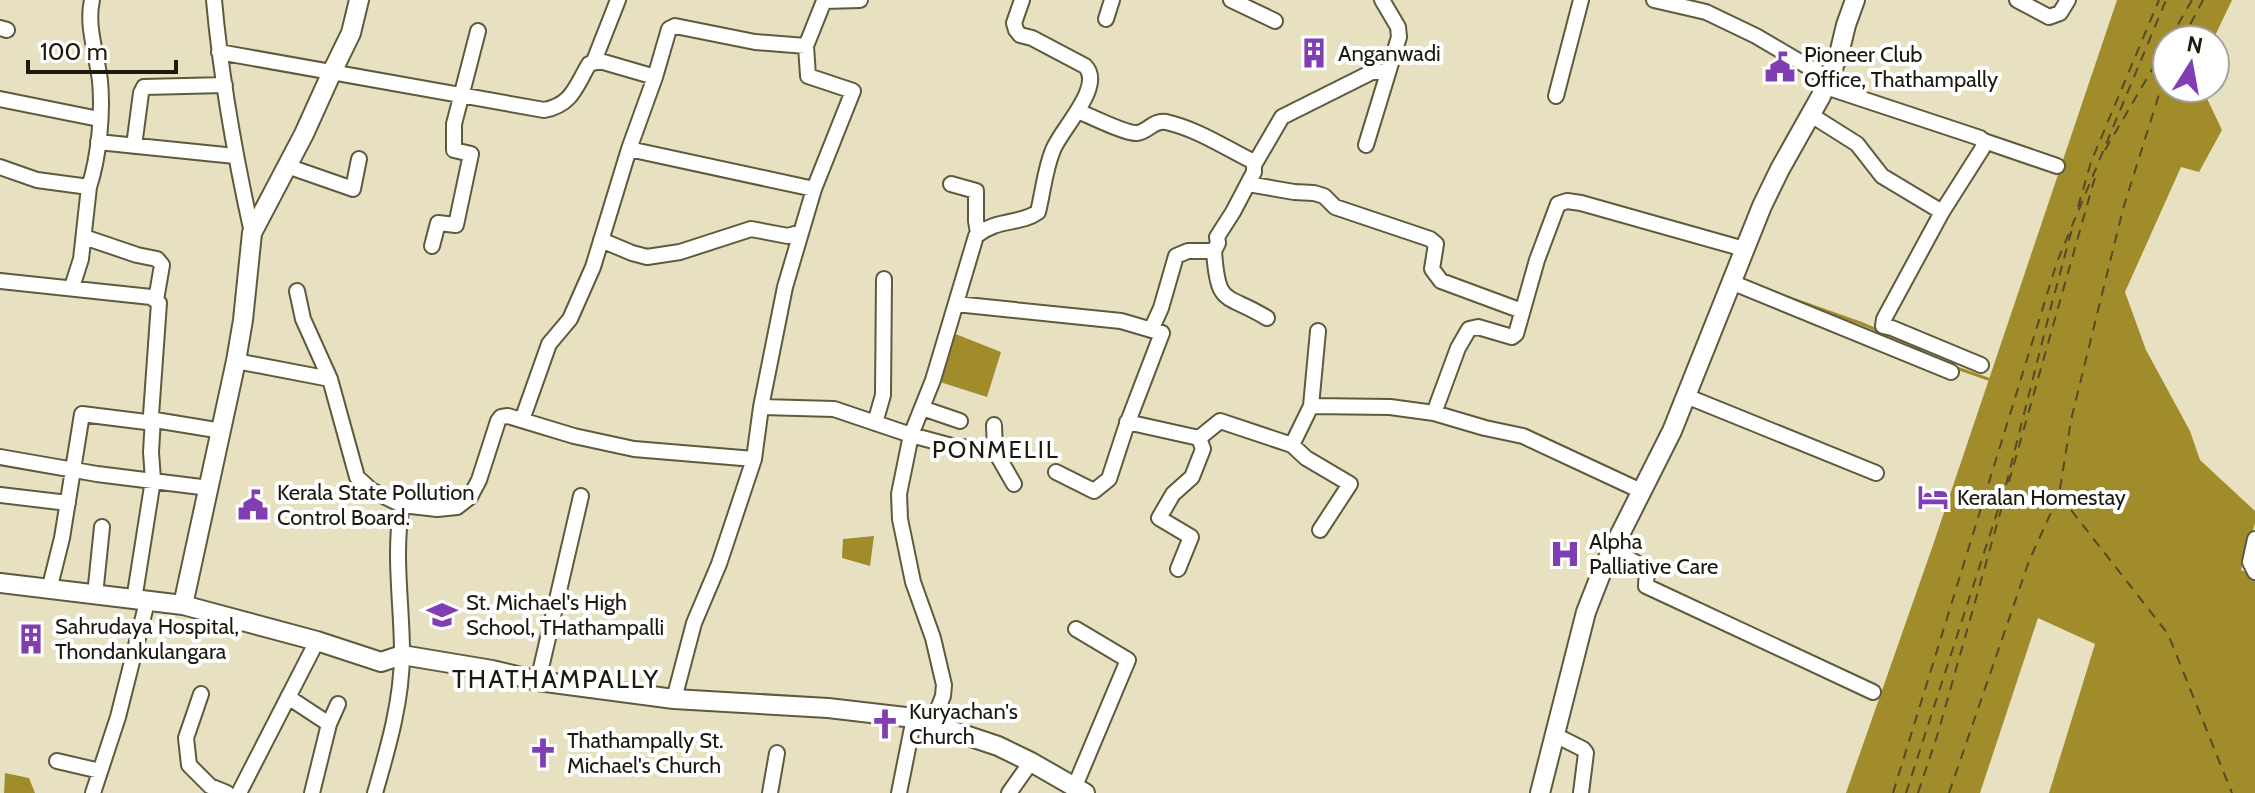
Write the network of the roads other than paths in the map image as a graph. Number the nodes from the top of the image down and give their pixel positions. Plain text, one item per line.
1 (92, 0) edge
2 (214, 0) edge
3 (359, 0) edge
4 (618, 0) edge
5 (860, 0) edge
6 (1022, 0) edge
7 (1112, 0) edge
8 (1231, 0) edge
9 (1382, 0) edge
10 (1581, 0) edge
11 (1654, 0) edge
12 (1855, 0) edge
13 (2017, 0) edge
14 (2068, 0) edge
15 (824, 1) edge
16 (1709, 6) edge
17 (1106, 19) dead end
18 (1275, 21) dead end
19 (478, 31) dead end
20 (806, 46) junction
21 (219, 52) junction
22 (594, 61) junction
23 (332, 72) junction
24 (1388, 72) junction
25 (655, 77) junction
26 (1827, 83) junction
27 (225, 85) junction
28 (460, 95) junction
29 (1556, 96) dead end
30 (0, 99) edge
31 (1078, 111) junction
32 (1811, 115) junction
33 (99, 119) junction
34 (1984, 141) junction
35 (98, 142) junction
36 (1366, 145) dead end
37 (134, 146) junction
38 (629, 149) junction
39 (235, 156) junction
40 (359, 159) dead end
41 (1254, 165) junction
42 (287, 166) junction
43 (2057, 166) dead end
44 (0, 167) edge
45 (951, 184) dead end
46 (1248, 184) junction
47 (89, 187) junction
48 (814, 189) junction
49 (1942, 212) junction
50 (801, 232) junction
51 (252, 233) junction
52 (978, 233) junction
53 (84, 237) junction
54 (601, 240) junction
55 (432, 246) dead end
56 (1744, 249) junction
57 (1214, 251) junction
58 (884, 279) dead end
59 (0, 281) edge
60 (1731, 282) junction
61 (72, 287) junction
62 (297, 291) dead end
63 (156, 300) junction
64 (956, 304) junction
65 (1522, 311) junction
66 (1267, 318) dead end
67 (1151, 330) junction
68 (1318, 331) dead end
69 (236, 361) junction
70 (1981, 365) dead end
71 (1951, 372) dead end
72 (330, 379) junction
73 (1686, 396) junction
74 (1311, 406) junction
75 (761, 407) junction
76 (922, 408) junction
77 (1434, 413) junction
78 (153, 418) junction
79 (522, 420) junction
80 (960, 421) dead end
81 (1127, 422) junction
82 (875, 423) junction
83 (994, 425) dead end
84 (222, 431) junction
85 (911, 435) junction
86 (1199, 438) junction
87 (1292, 445) junction
88 (995, 451) junction
89 (0, 457) edge
90 (754, 459) junction
91 (73, 470) junction
92 (1056, 472) dead end
93 (1876, 473) dead end
94 (153, 480) junction
95 (1014, 484) dead end
96 (209, 488) junction
97 (1641, 491) junction
98 (0, 495) edge
99 (581, 496) dead end
100 (68, 503) junction
101 (402, 505) junction
102 (102, 527) dead end
103 (1320, 530) dead end
104 (2255, 539) edge
105 (1612, 549) junction
106 (1178, 569) dead end
107 (2255, 572) edge
108 (0, 583) edge
109 (49, 590) junction
110 (95, 595) junction
111 (140, 601) junction
112 (183, 605) junction
113 (1076, 629) dead end
114 (317, 641) junction
115 (402, 655) junction
116 (538, 681) junction
117 (1873, 692) dead end
118 (201, 694) dead end
119 (288, 697) junction
120 (674, 699) junction
121 (338, 704) dead end
122 (923, 721) junction
123 (329, 724) junction
124 (1555, 735) junction
125 (777, 753) dead end
126 (57, 761) dead end
127 (1031, 762) junction
128 (100, 771) junction
129 (1080, 790) edge
130 (93, 793) edge
131 (227, 793) edge
132 (239, 793) edge
133 (312, 793) edge
134 (375, 793) edge
135 (770, 793) edge
136 (899, 793) edge
137 (1009, 793) edge
138 (1540, 793) edge
139 (1581, 793) edge

1 - 33 street
2 - 21 street
3 - 23 main road
4 - 22 street
5 - 15 street
6 - 31 street
7 - 17 street
8 - 18 street
9 - 24 street
10 - 29 street
11 - 16 street
12 - 26 main road
13 - 14 street
15 - 20 street
16 - 26 street
19 - 28 street
20 - 25 street
20 - 48 street
21 - 23 street
21 - 27 street
22 - 25 street
22 - 28 street
23 - 28 street
23 - 42 main road
24 - 36 street
24 - 41 street
25 - 38 street
26 - 32 main road
26 - 34 street
27 - 37 street
27 - 39 street
28 - 55 street
30 - 33 street
31 - 41 street
31 - 52 street
32 - 49 street
32 - 56 main road
33 - 35 street
34 - 43 street
34 - 49 street
35 - 37 street
35 - 47 street
37 - 39 street
38 - 48 street
38 - 54 street
39 - 51 street
40 - 42 street
41 - 46 street
42 - 51 main road
44 - 47 street
45 - 52 street
46 - 57 street
46 - 65 street
47 - 53 street
48 - 50 street
49 - 70 street
50 - 54 street
50 - 75 street
51 - 69 main road
52 - 64 street
53 - 61 street
53 - 63 street
54 - 79 street
56 - 60 main road
56 - 65 street
57 - 66 street
57 - 67 street
58 - 82 street
59 - 61 street
60 - 71 street
60 - 73 main road
61 - 63 street
62 - 72 street
63 - 78 street
64 - 67 street
64 - 76 street
65 - 77 street
67 - 81 street
68 - 74 street
69 - 72 street
69 - 84 main road
72 - 101 street
73 - 93 street
73 - 97 main road
74 - 77 street
74 - 87 street
75 - 82 street
75 - 90 street
76 - 80 street
76 - 85 street
77 - 97 street
78 - 84 street
78 - 91 street
78 - 94 street
79 - 90 street
79 - 101 street
81 - 86 street
81 - 92 street
82 - 85 street
83 - 88 street
84 - 96 main road
85 - 88 street
85 - 122 street
86 - 87 street
86 - 106 street
87 - 103 street
88 - 95 street
89 - 91 street
90 - 120 street
91 - 94 street
91 - 100 street
94 - 96 street
94 - 111 street
96 - 112 main road
97 - 105 main road
98 - 100 street
99 - 116 street
100 - 109 street
101 - 115 street
102 - 110 street
104 - 107 street
105 - 117 street
105 - 124 main road
108 - 109 main road
109 - 110 main road
110 - 111 main road
111 - 112 main road
111 - 128 street
112 - 114 main road
113 - 129 street
114 - 115 main road
114 - 119 street
115 - 116 main road
115 - 134 street
116 - 120 main road
118 - 131 street
119 - 123 street
119 - 132 street
120 - 122 main road
121 - 123 street
122 - 127 main road
122 - 136 street
123 - 133 street
124 - 138 main road
124 - 139 street
125 - 135 street
126 - 128 street
127 - 129 main road
127 - 137 street
128 - 130 street

